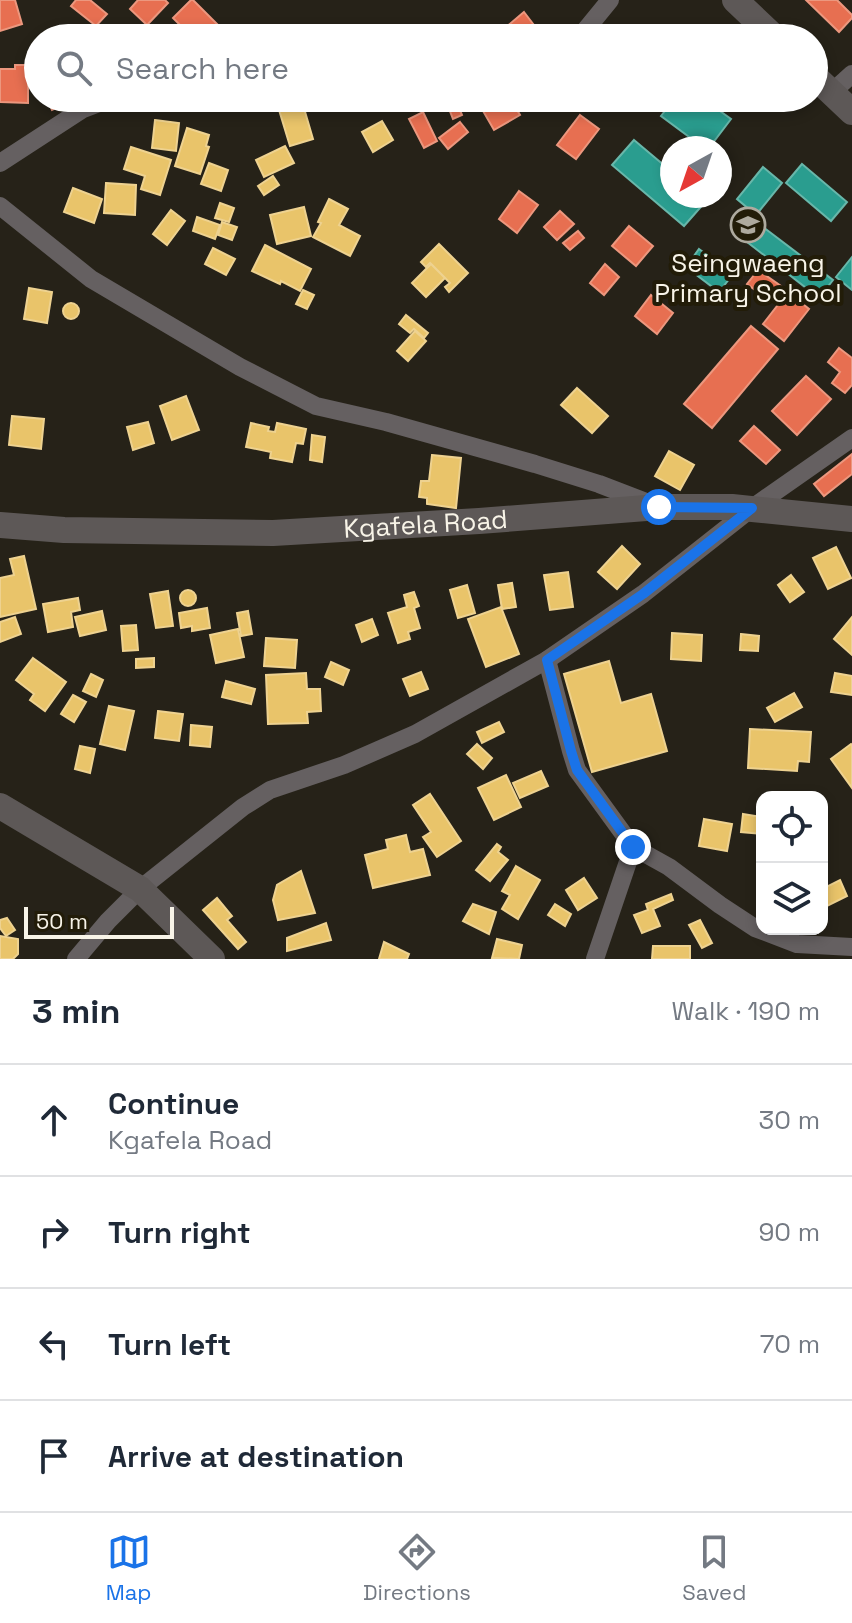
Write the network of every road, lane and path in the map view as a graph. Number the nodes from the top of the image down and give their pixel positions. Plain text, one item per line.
1 (610, 0) edge
2 (735, 0) edge
3 (590, 24) edge
4 (760, 24) edge
5 (852, 74) edge
6 (828, 82) edge
7 (828, 90) edge
8 (78, 112) edge
9 (852, 112) edge
10 (0, 163) edge
11 (0, 206) edge
12 (852, 438) edge
13 (659, 507) junction
14 (752, 508) junction
15 (852, 519) edge
16 (0, 525) edge
17 (547, 660) junction
18 (5, 816) edge
19 (633, 847) junction
20 (140, 889) junction
21 (852, 947) edge
22 (76, 959) edge
23 (212, 959) edge
24 (595, 959) edge

1 - 3 street
2 - 4 street
5 - 6 street
7 - 9 street
8 - 10 street
11 - 13 street
12 - 14 street
13 - 14 street, Kgafela Road
13 - 16 street, Kgafela Road
14 - 15 street, Kgafela Road
14 - 17 street
17 - 19 street
17 - 20 street
18 - 20 street
19 - 21 street
19 - 24 street
20 - 22 street
20 - 23 street

